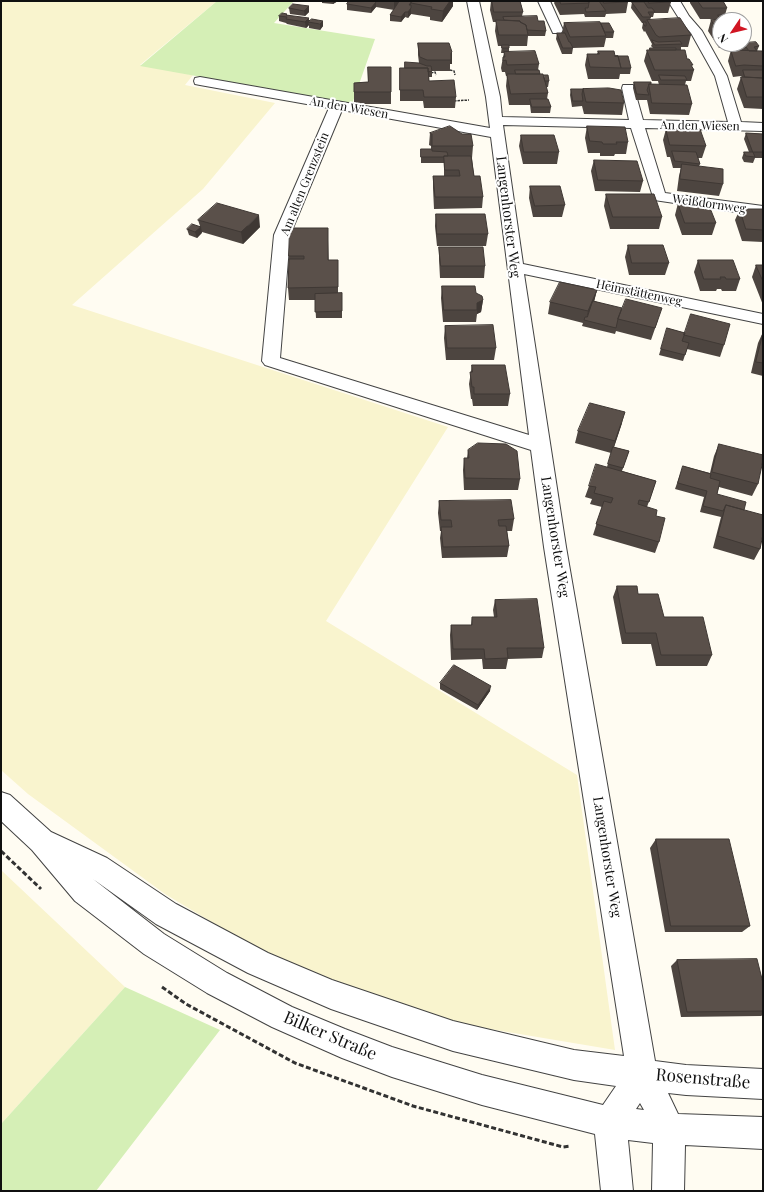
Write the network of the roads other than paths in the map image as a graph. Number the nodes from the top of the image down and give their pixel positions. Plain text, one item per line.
1 (473, 1) edge
2 (544, 1) edge
3 (674, 1) edge
4 (556, 30) dead end
5 (200, 81) dead end
6 (628, 88) dead end
7 (337, 106) junction
8 (637, 125) junction
9 (497, 127) junction
10 (736, 127) junction
11 (763, 127) edge
12 (763, 211) edge
13 (515, 267) junction
14 (763, 319) edge
15 (541, 446) junction
16 (1, 804) edge
17 (41, 841) junction
18 (642, 1073) junction
19 (763, 1084) edge
20 (610, 1122) junction
21 (669, 1129) junction
22 (763, 1133) edge
23 (617, 1191) edge
24 (668, 1191) edge

1 - 9 street, Langenhorster Weg
2 - 4 street
3 - 10 street
5 - 7 street, An den Wiesen
6 - 8 street
7 - 9 street, An den Wiesen
7 - 15 street, Am alten Grenzstein
8 - 9 street, An den Wiesen
8 - 10 street, An den Wiesen
8 - 12 street, Weißdornweg
9 - 13 street, Langenhorster Weg
10 - 11 street, An den Wiesen
13 - 14 street, Heimstättenweg
13 - 15 street, Langenhorster Weg
15 - 18 street, Langenhorster Weg
16 - 17 street, Bilker Straße
17 - 18 street, Bilker Straße
17 - 20 street, Bilker Straße
18 - 19 street, Rosenstraße
18 - 20 street
18 - 21 street, Langenhorster Weg
20 - 21 street, Bilker Straße
20 - 23 street
21 - 22 street
21 - 24 street

